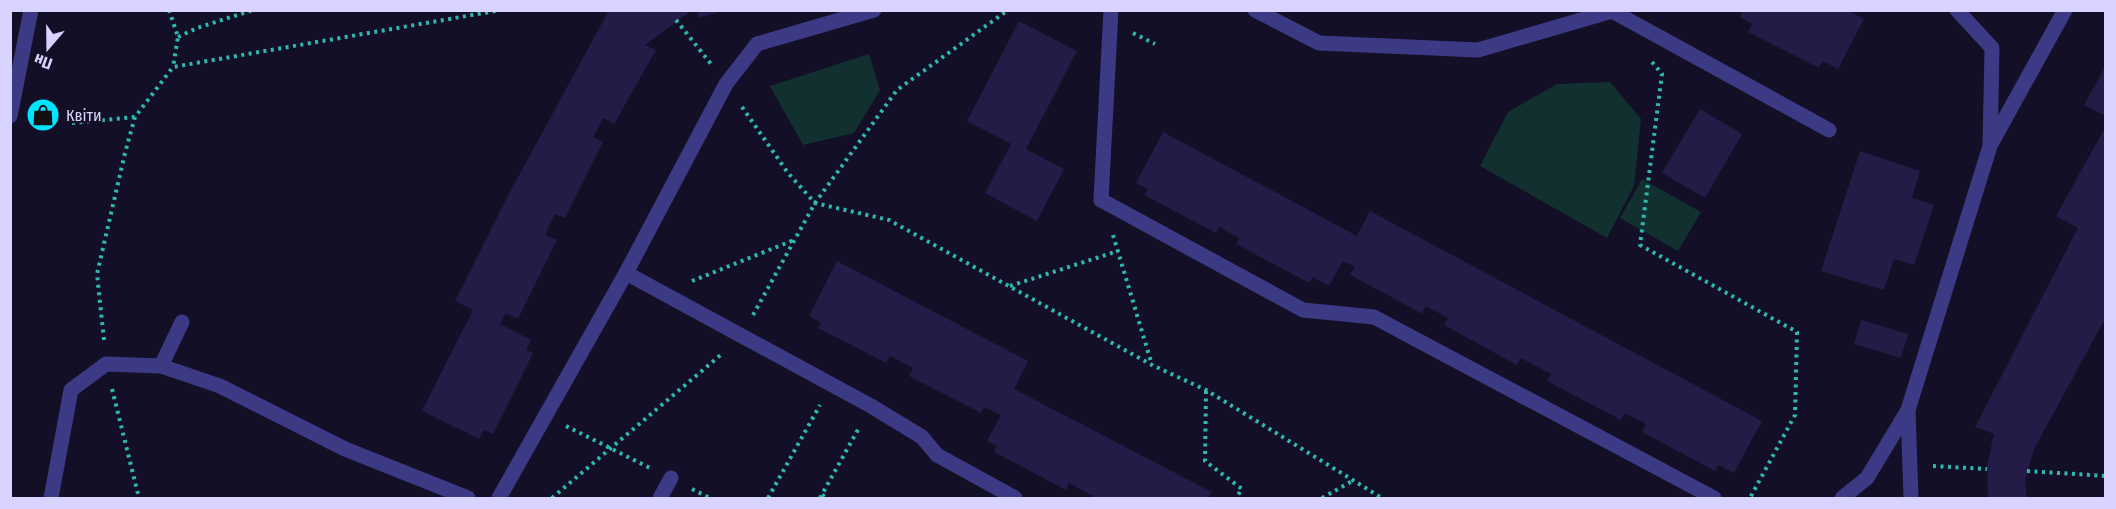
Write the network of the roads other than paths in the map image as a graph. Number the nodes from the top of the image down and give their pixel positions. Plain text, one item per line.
1 (30, 10) edge
2 (874, 10) edge
3 (1111, 10) edge
4 (1255, 10) edge
5 (1957, 10) edge
6 (2065, 10) edge
7 (10, 116) edge
8 (1829, 130) dead end
9 (1990, 146) junction
10 (626, 273) junction
11 (182, 322) dead end
12 (160, 366) junction
13 (1908, 410) junction
14 (671, 478) road end
15 (51, 498) edge
16 (468, 498) edge
17 (500, 498) edge
18 (660, 498) edge
19 (1015, 498) edge
20 (1714, 498) edge
21 (1842, 498) edge
22 (1911, 498) edge

1 - 7 street
2 - 10 street
3 - 20 street
4 - 8 street
5 - 9 street
6 - 9 street
9 - 13 street
10 - 17 street
10 - 19 street
11 - 12 street
12 - 15 street
12 - 16 street
13 - 21 street
13 - 22 street
14 - 18 street

